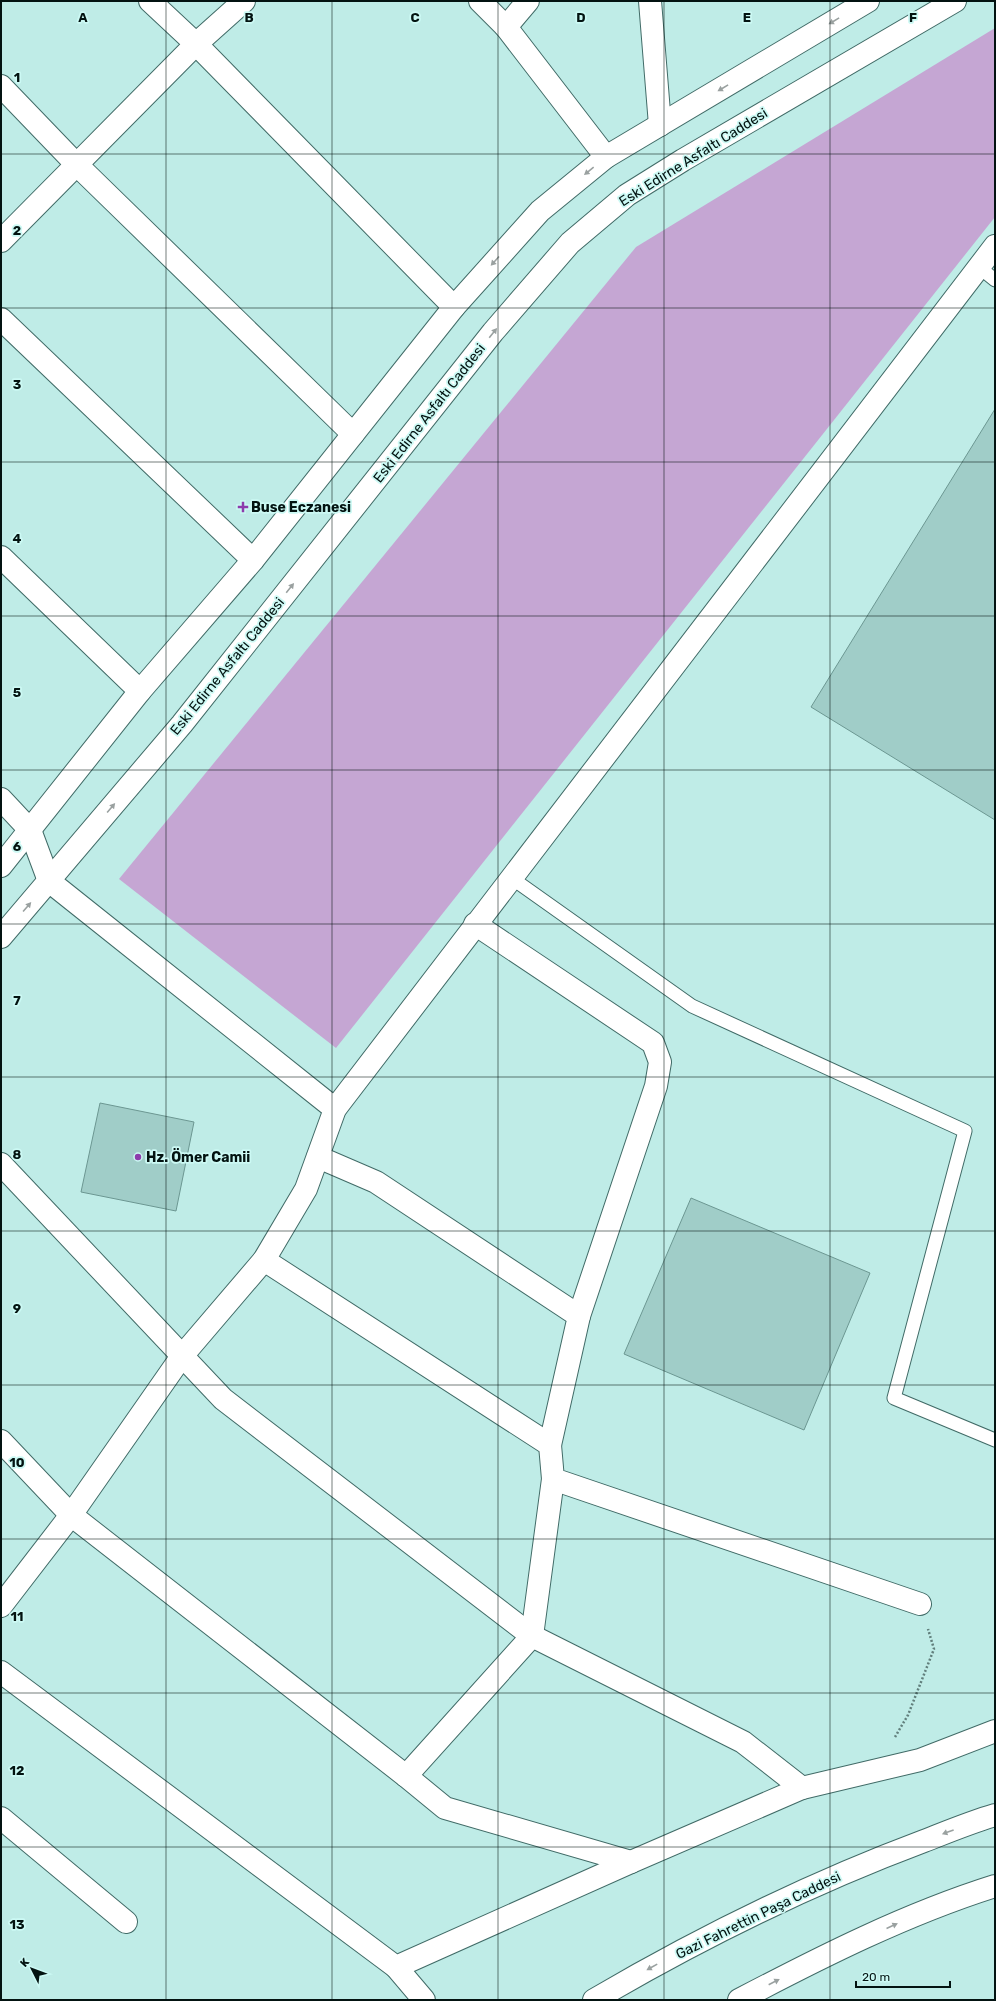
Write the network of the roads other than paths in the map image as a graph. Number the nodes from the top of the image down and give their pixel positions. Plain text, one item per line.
1 (150, 1) edge
2 (244, 1) edge
3 (480, 1) edge
4 (528, 1) edge
5 (650, 1) edge
6 (868, 1) edge
7 (955, 1) edge
8 (506, 27) junction
9 (196, 44) junction
10 (1, 86) edge
11 (660, 125) junction
12 (606, 157) junction
13 (76, 164) junction
14 (1, 241) edge
15 (995, 246) edge
16 (987, 274) edge
17 (454, 306) junction
18 (1, 319) edge
19 (353, 434) junction
20 (1, 557) edge
21 (253, 560) junction
22 (140, 691) junction
23 (1, 799) edge
24 (30, 830) junction
25 (1, 866) edge
26 (513, 879) junction
27 (49, 881) junction
28 (474, 924) junction
29 (1, 937) edge
30 (335, 1110) junction
31 (318, 1158) junction
32 (1, 1164) edge
33 (264, 1260) junction
34 (579, 1316) junction
35 (182, 1356) junction
36 (995, 1440) edge
37 (1, 1441) edge
38 (550, 1445) junction
39 (553, 1479) junction
40 (71, 1515) junction
41 (920, 1604) road end
42 (1, 1606) edge
43 (532, 1636) junction
44 (1, 1672) edge
45 (995, 1731) edge
46 (406, 1776) junction
47 (802, 1788) junction
48 (990, 1816) edge
49 (1, 1818) edge
50 (631, 1862) junction
51 (995, 1886) edge
52 (126, 1922) dead end
53 (396, 1967) junction
54 (424, 2000) edge
55 (594, 2000) edge
56 (739, 2000) edge

1 - 9 main road
2 - 9 main road
3 - 8 main road
4 - 8 main road
5 - 11 main road
6 -> 11 main road
27 -> 7 main road, Eski Edirne Asfaltı Caddesi
8 - 12 main road
9 - 13 main road
9 - 17 main road
10 - 13 main road
11 - 12 main road
12 -> 17 main road
13 - 14 main road
13 - 19 main road
15 - 16 main road
16 - 26 main road
17 - 19 main road
18 - 21 main road
19 - 21 main road
20 - 22 main road
21 - 22 main road
22 - 24 main road
23 - 24 main road
24 - 25 main road
24 - 27 main road
26 - 28 main road
26 - 36 lane
29 -> 27 main road, Eski Edirne Asfaltı Caddesi
27 - 30 main road
28 - 30 main road
28 - 34 main road
30 - 31 main road
31 - 33 main road
31 - 34 main road
32 - 35 main road
33 - 35 main road
33 - 38 main road
34 - 38 main road
35 - 40 main road
35 - 43 main road
37 - 40 main road
38 - 39 main road
39 - 41 main road
39 - 43 main road
40 - 42 main road
40 - 46 main road
43 - 46 main road
43 - 47 main road
44 - 53 main road
45 - 47 main road
46 - 50 main road
47 - 50 main road
48 -> 55 main road, Gazi Fahrettin Paşa Caddesi
49 - 52 main road
50 - 53 main road
56 -> 51 main road
53 - 54 main road

